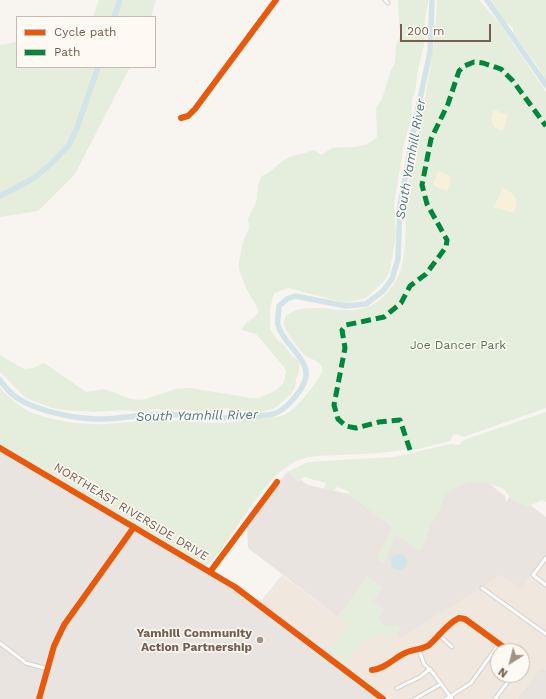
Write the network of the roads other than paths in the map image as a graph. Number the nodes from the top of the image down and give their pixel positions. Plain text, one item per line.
1 (276, 0) edge
2 (385, 0) edge
3 (388, 3) dead end
4 (181, 118) dead end
5 (0, 448) edge
6 (277, 482) dead end
7 (134, 527) junction
8 (546, 558) edge
9 (210, 572) junction
10 (546, 585) edge
11 (482, 588) dead end
12 (438, 634) junction
13 (546, 634) edge
14 (0, 643) edge
15 (498, 643) edge
16 (452, 647) dead end
17 (419, 650) junction
18 (490, 657) edge
19 (48, 669) junction
20 (430, 669) junction
21 (372, 670) dead end
22 (506, 683) edge
23 (441, 684) junction
24 (397, 688) dead end
25 (450, 698) edge
26 (39, 699) edge
27 (383, 699) edge
28 (415, 699) edge
29 (446, 699) edge
30 (495, 699) edge

1 - 4 street
2 - 3 street
5 - 7 street, NORTHEAST RIVERSIDE DRIVE
6 - 9 street
7 - 9 street, NORTHEAST RIVERSIDE DRIVE
7 - 19 street
8 - 10 street
9 - 27 street, NORTHEAST RIVERSIDE DRIVE
11 - 13 street
12 - 15 street
12 - 16 street
12 - 17 street
14 - 19 street
17 - 20 street
17 - 21 street
18 - 25 street
19 - 26 street
20 - 23 street
20 - 24 street
22 - 30 street
23 - 25 street
23 - 28 street
25 - 29 street

